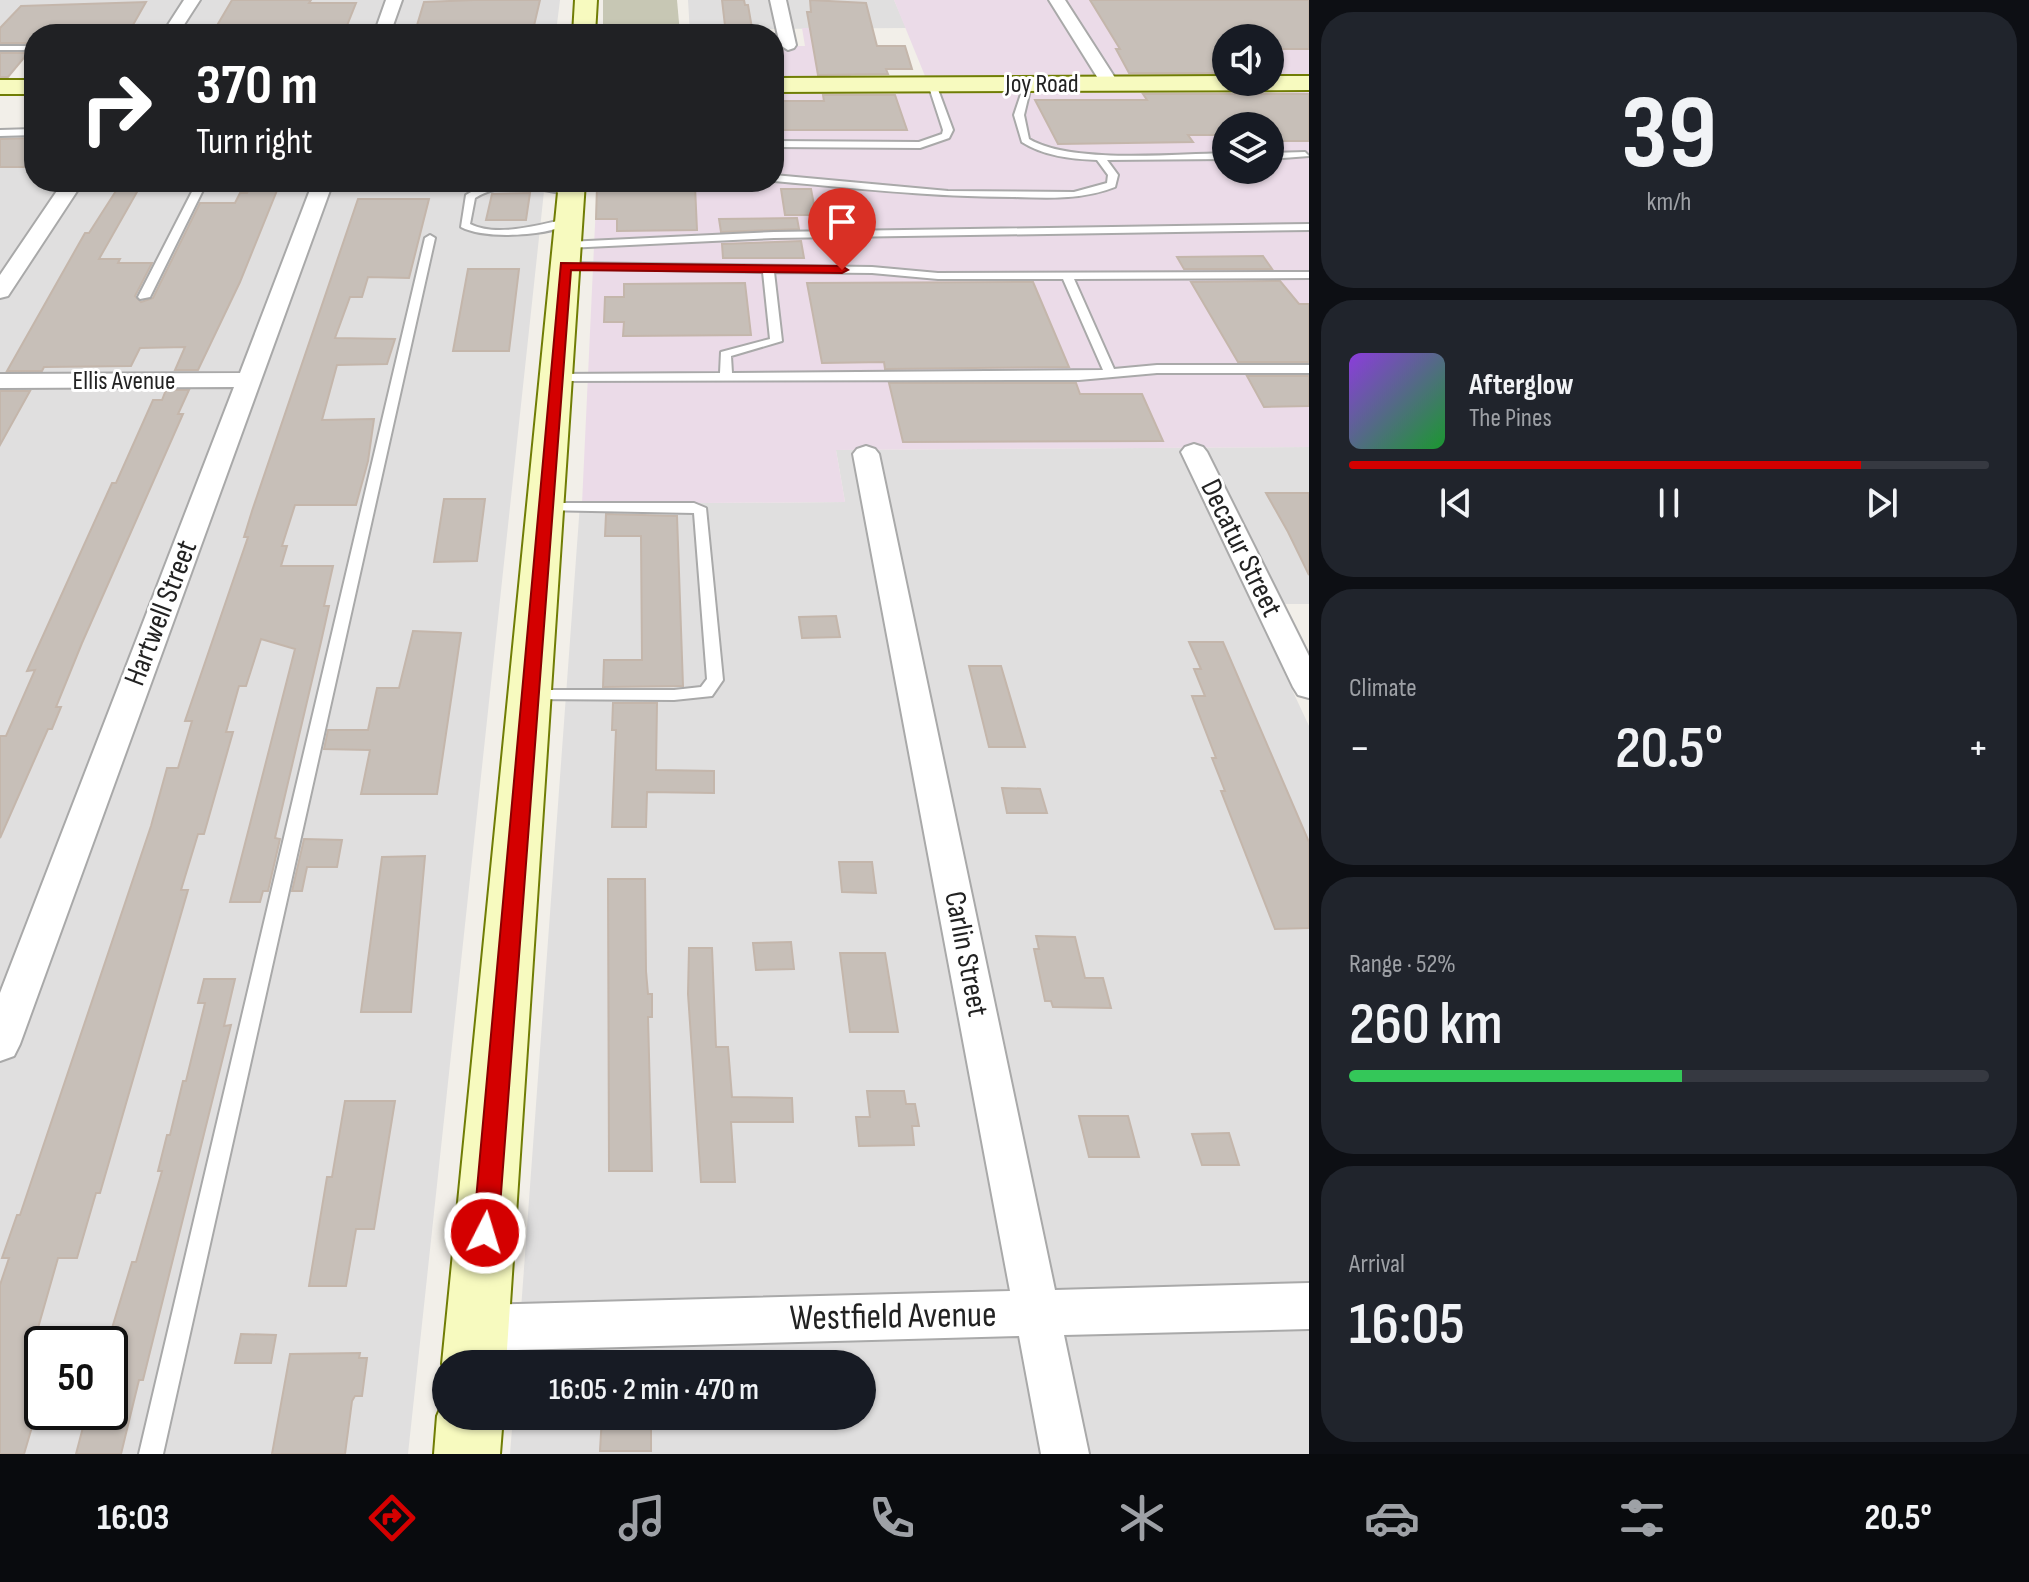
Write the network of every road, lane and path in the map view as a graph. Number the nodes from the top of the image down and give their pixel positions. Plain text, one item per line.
1 (192, 0) edge
2 (394, 0) edge
3 (586, 0) edge
4 (778, 0) edge
5 (1057, 0) edge
6 (176, 24) edge
7 (386, 24) edge
8 (585, 24) edge
9 (783, 24) edge
10 (784, 27) edge
11 (788, 45) dead end
12 (0, 48) edge
13 (24, 48) edge
14 (1309, 83) edge
15 (932, 84) junction
16 (1022, 84) junction
17 (1110, 84) junction
18 (784, 85) edge
19 (0, 87) edge
20 (24, 87) edge
21 (24, 132) edge
22 (0, 133) edge
23 (784, 144) edge
24 (1305, 155) dead end
25 (1099, 156) junction
26 (1212, 156) edge
27 (1284, 156) edge
28 (784, 179) edge
29 (66, 192) edge
30 (197, 192) edge
31 (319, 192) edge
32 (480, 192) edge
33 (524, 192) edge
34 (569, 221) edge
35 (1309, 227) edge
36 (430, 238) dead end
37 (768, 270) junction
38 (1067, 275) junction
39 (1309, 275) edge
40 (0, 291) edge
41 (144, 297) dead end
42 (1309, 369) edge
43 (1110, 373) junction
44 (726, 376) junction
45 (556, 377) junction
46 (249, 380) junction
47 (0, 381) edge
48 (1194, 452) dead end
49 (866, 454) dead end
50 (545, 507) junction
51 (1309, 687) edge
52 (530, 695) junction
53 (0, 1044) edge
54 (1309, 1306) edge
55 (1037, 1313) junction
56 (476, 1346) edge
57 (469, 1430) edge
58 (151, 1454) edge
59 (467, 1454) edge
60 (1065, 1454) edge

1 - 6 street
2 - 7 street
3 - 8 main road
4 - 9 street
5 - 17 street
10 - 11 street
12 - 13 lane
14 - 17 main road, Joy Road
15 - 16 main road, Joy Road
15 - 18 main road, Joy Road
15 - 23 lane
16 - 17 main road, Joy Road
16 - 25 lane
19 - 20 main road
21 - 22 lane
24 - 27 lane
25 - 26 lane
25 - 28 lane
29 - 40 street
30 - 41 lane
31 - 46 street, Hartwell Street
32 - 34 lane
33 - 34 lane
34 - 35 lane
34 - 37 lane
34 - 45 main road
36 - 58 lane
37 - 38 lane
37 - 44 lane
38 - 39 lane
38 - 43 lane
42 - 43 lane
43 - 44 lane
44 - 45 lane
45 - 50 main road
46 - 47 street, Ellis Avenue
46 - 53 street, Hartwell Street
48 - 51 street, Decatur Street
49 - 55 street, Carlin Street
50 - 52 main road
50 - 52 lane
52 - 56 main road
54 - 55 street, Westfield Avenue
55 - 56 street, Westfield Avenue
55 - 60 street, Carlin Street
57 - 59 main road

